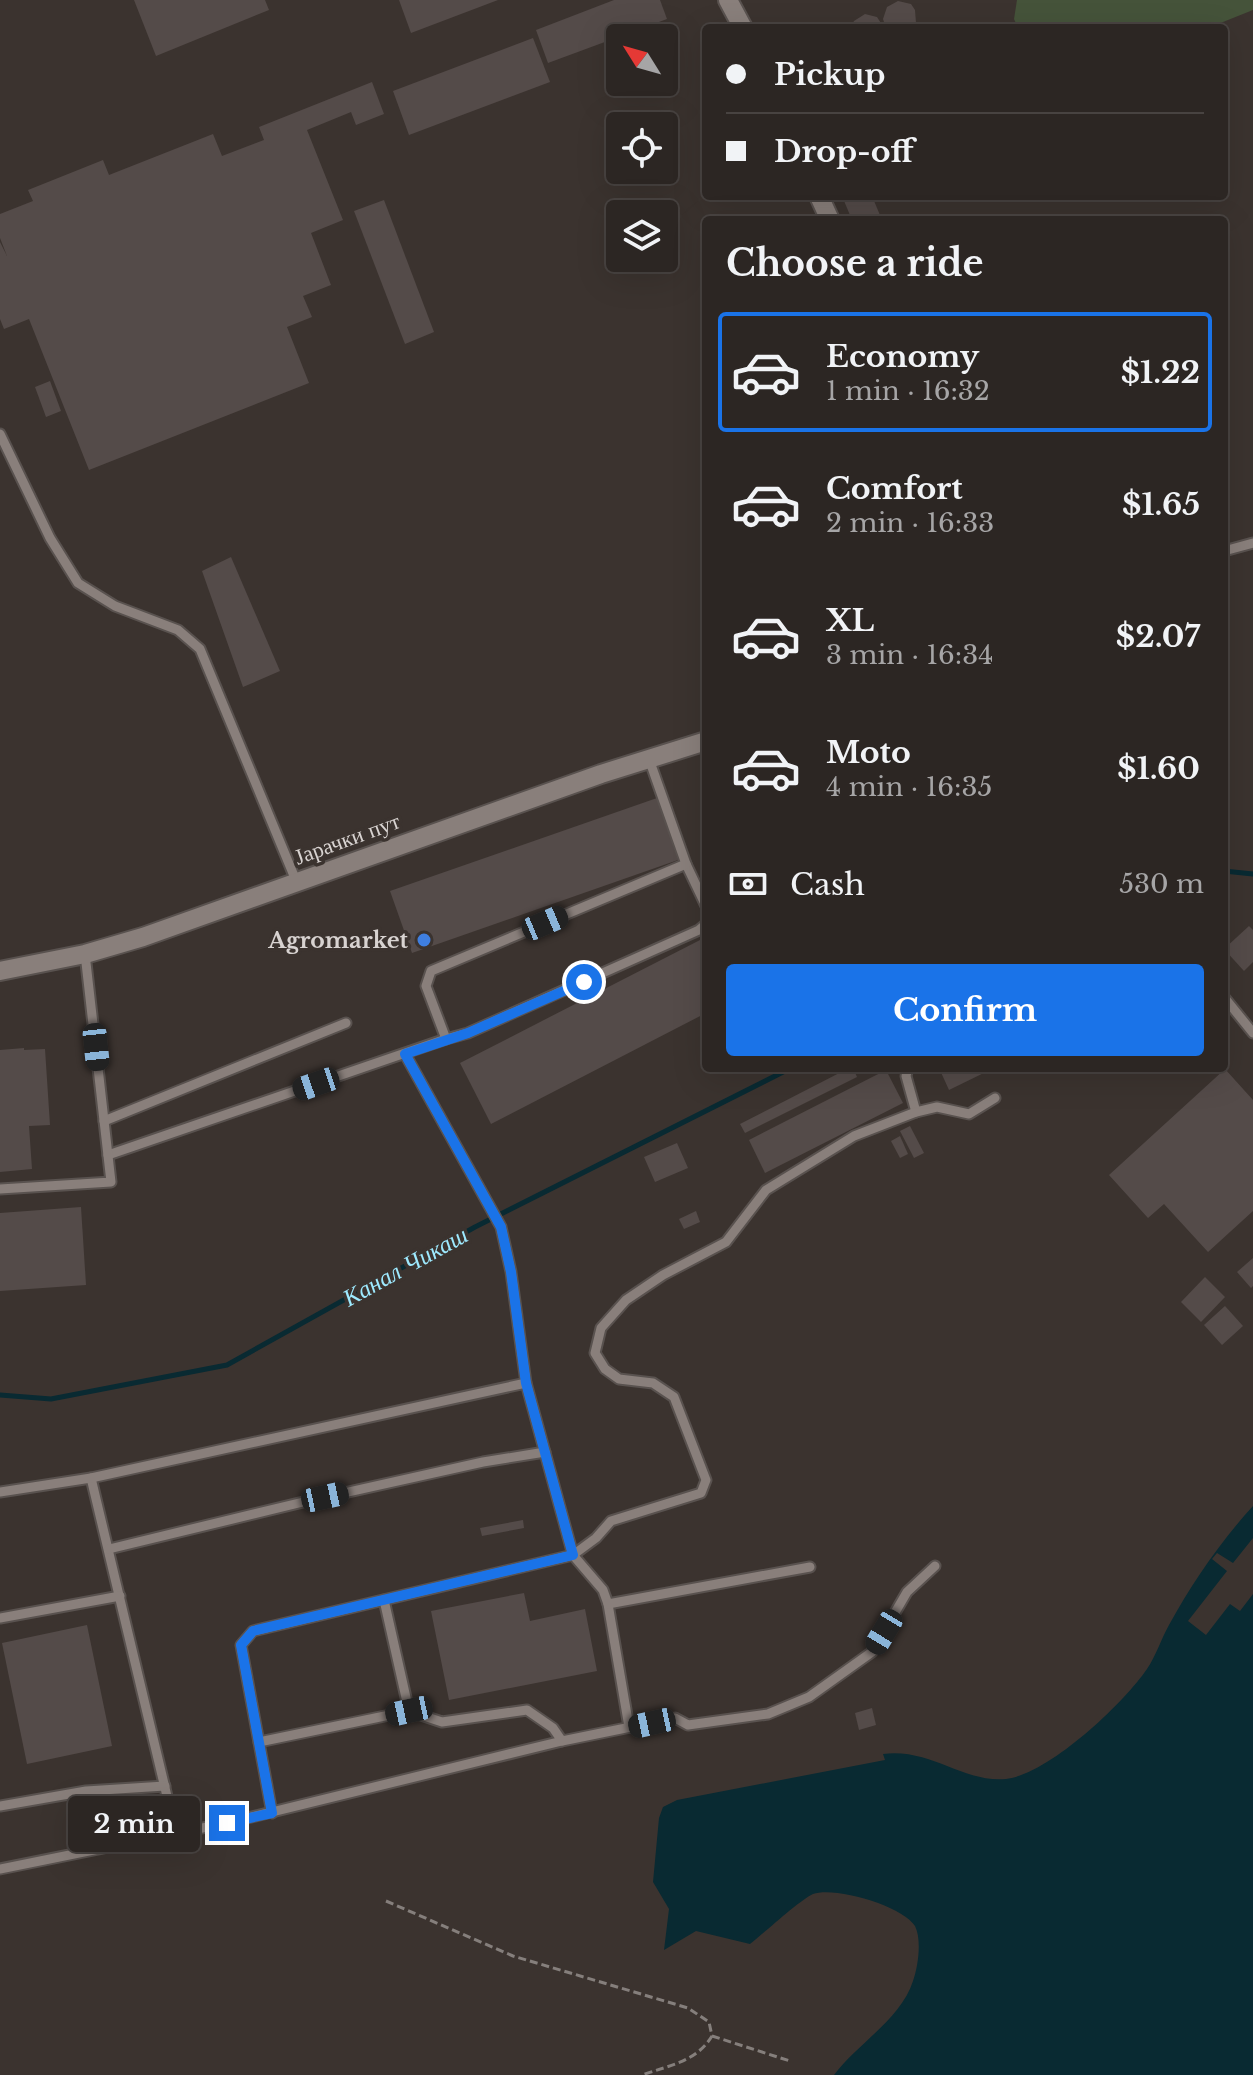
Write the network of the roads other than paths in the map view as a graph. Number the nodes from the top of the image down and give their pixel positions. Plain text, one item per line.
1 (728, 0) edge
2 (741, 24) edge
3 (0, 434) edge
4 (1253, 543) edge
5 (1228, 550) edge
6 (702, 742) edge
7 (649, 759) junction
8 (686, 864) junction
9 (297, 883) junction
10 (702, 898) edge
11 (702, 927) edge
12 (85, 954) junction
13 (0, 971) edge
14 (1228, 1002) edge
15 (346, 1023) dead end
16 (1253, 1033) edge
17 (446, 1039) junction
18 (405, 1054) junction
19 (907, 1072) edge
20 (995, 1098) dead end
21 (916, 1112) junction
22 (104, 1121) junction
23 (108, 1155) junction
24 (0, 1189) edge
25 (526, 1383) junction
26 (545, 1452) junction
27 (91, 1478) junction
28 (0, 1492) edge
29 (109, 1549) junction
30 (573, 1555) junction
31 (935, 1566) dead end
32 (810, 1567) dead end
33 (120, 1596) junction
34 (384, 1600) junction
35 (608, 1604) junction
36 (0, 1618) edge
37 (409, 1711) junction
38 (629, 1727) junction
39 (562, 1741) junction
40 (259, 1742) junction
41 (165, 1786) junction
42 (0, 1806) edge
43 (272, 1813) junction
44 (176, 1834) junction
45 (0, 1869) edge

1 - 2 street
3 - 9 lane
4 - 5 lane
6 - 7 street, Јарачки пут
7 - 8 lane
7 - 9 street, Јарачки пут
8 - 10 lane
8 - 17 lane
9 - 12 street, Јарачки пут
11 - 17 lane
12 - 13 street, Јарачки пут
12 - 22 lane
14 - 16 lane
15 - 22 lane
17 - 18 lane
18 - 23 lane
18 - 25 lane
19 - 21 lane
20 - 21 lane
21 - 30 lane
22 - 23 lane
23 - 24 lane
25 - 26 lane
25 - 27 lane
26 - 29 lane
26 - 30 lane
27 - 28 lane
27 - 29 lane
29 - 33 lane
30 - 34 lane
30 - 35 lane
31 - 38 lane
32 - 35 lane
33 - 36 lane
33 - 41 lane
34 - 37 lane
34 - 40 lane
35 - 38 lane
37 - 39 lane
37 - 40 lane
38 - 39 lane
39 - 43 lane
40 - 43 lane
41 - 42 lane
41 - 44 lane
43 - 44 lane
44 - 45 lane

